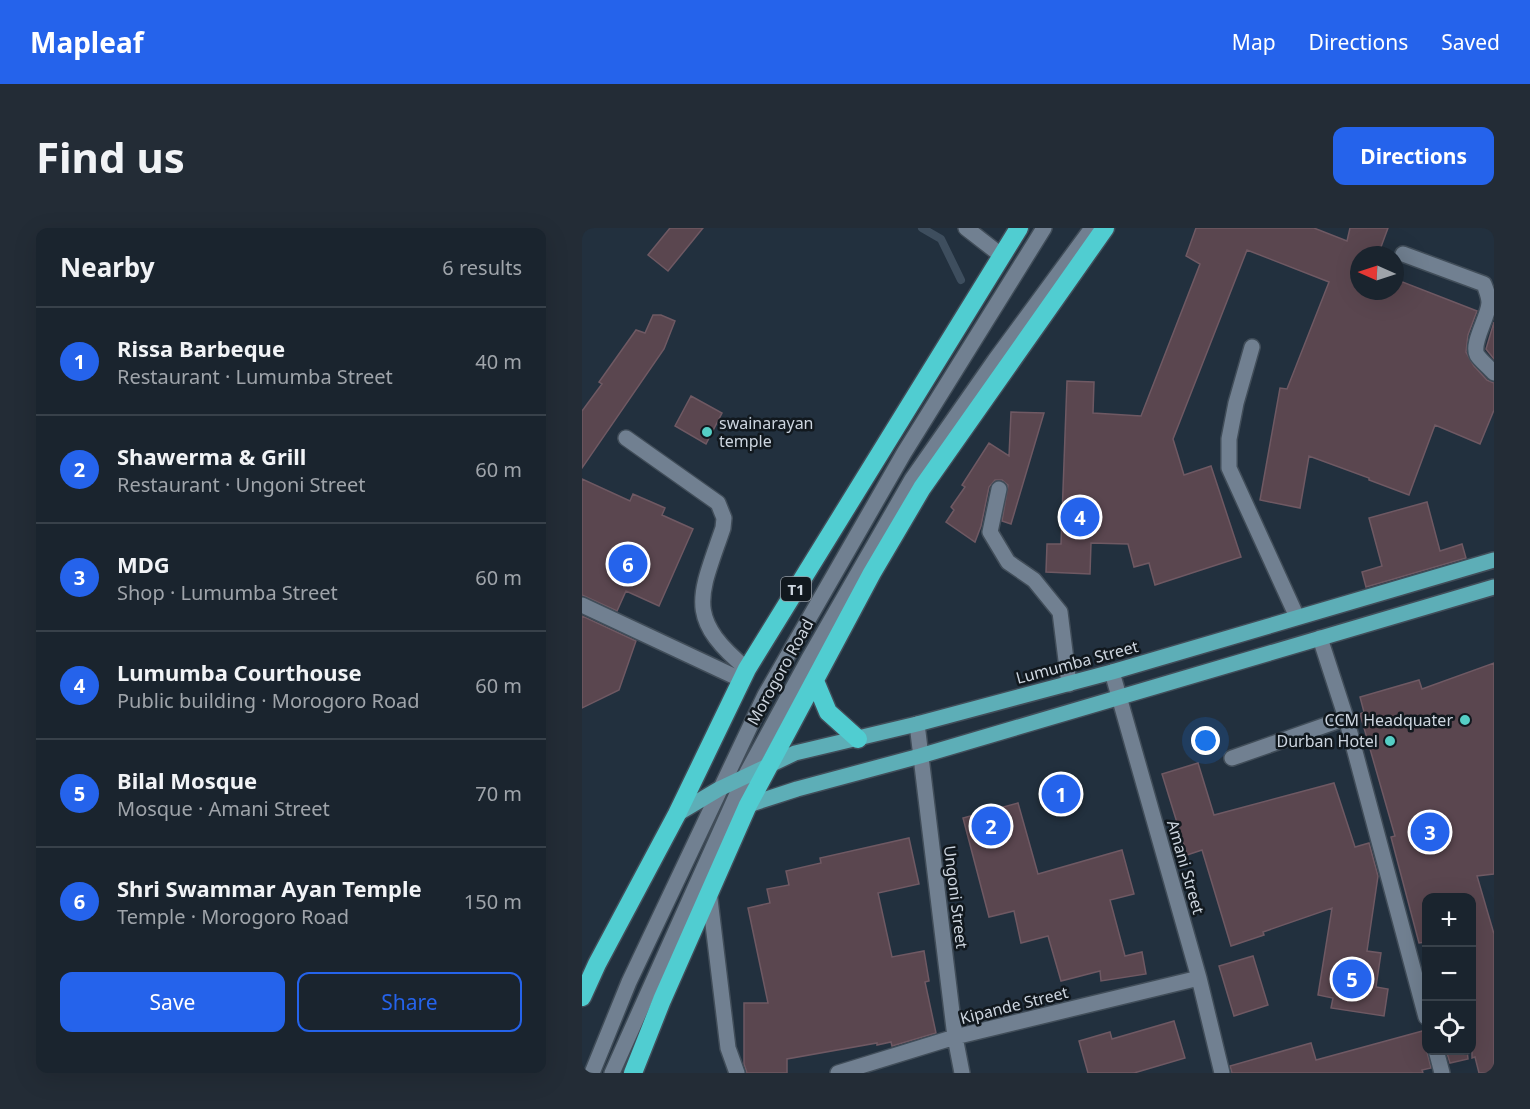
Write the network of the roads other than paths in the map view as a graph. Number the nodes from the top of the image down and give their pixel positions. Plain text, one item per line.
1 (966, 228) edge
2 (1019, 228) edge
3 (1044, 228) edge
4 (1092, 228) edge
5 (1105, 228) edge
6 (1404, 254) edge
7 (1002, 256) junction
8 (1252, 347) dead end
9 (1494, 373) edge
10 (626, 438) dead end
11 (999, 489) dead end
12 (1494, 560) edge
13 (1494, 586) edge
14 (582, 605) edge
15 (1297, 617) junction
16 (1320, 638) junction
17 (1112, 672) junction
18 (744, 674) junction
19 (815, 681) junction
20 (1070, 684) junction
21 (1119, 697) junction
22 (1346, 718) junction
23 (917, 724) junction
24 (858, 739) junction
25 (920, 756) junction
26 (1232, 758) dead end
27 (770, 764) junction
28 (745, 776) junction
29 (719, 789) junction
30 (748, 805) junction
31 (677, 814) junction
32 (709, 891) junction
33 (1199, 978) junction
34 (582, 997) edge
35 (1422, 1002) edge
36 (955, 1037) junction
37 (1437, 1055) edge
38 (592, 1073) edge
39 (612, 1073) edge
40 (633, 1073) edge
41 (737, 1073) edge
42 (838, 1073) edge
43 (962, 1073) edge
44 (1222, 1073) edge
45 (1442, 1073) edge

1 - 7 street
2 - 7 highway, Morogoro Road / T1
3 - 29 street, Morogoro Road
4 - 28 street, Morogoro Road
5 - 19 highway, Morogoro Road
6 - 9 street
7 - 18 highway, Morogoro Road / T1
8 - 15 street
10 - 18 street
11 - 20 street
12 - 15 main road, Lumumba Street
13 - 16 main road
14 - 18 street
15 - 17 main road, Lumumba Street
16 - 21 main road
16 - 22 street
17 - 20 main road, Lumumba Street
17 - 21 street, Amani Street
18 - 31 highway, Morogoro Road / T1
19 - 24 highway
19 - 27 highway, Morogoro Road
20 - 23 main road, Lumumba Street
21 - 25 main road
21 - 33 street, Amani Street
22 - 26 street
22 - 35 street
23 - 24 main road, Lumumba Street
23 - 25 street, Ungoni Street
24 - 27 main road, Lumumba Street
25 - 30 main road
25 - 36 street, Ungoni Street
27 - 28 main road, Lumumba Street
27 - 30 highway, Morogoro Road
28 - 29 main road, Lumumba Street
28 - 39 street, Morogoro Road
29 - 31 main road, Lumumba Street
29 - 38 street, Morogoro Road
30 - 32 highway, Morogoro Road
31 - 34 highway, Morogoro Road / T1
32 - 40 highway, Morogoro Road
32 - 41 street
33 - 36 street, Kipande Street
33 - 44 street, Amani Street
36 - 42 street, Kipande Street
36 - 43 street, Ungoni Street
37 - 45 street

